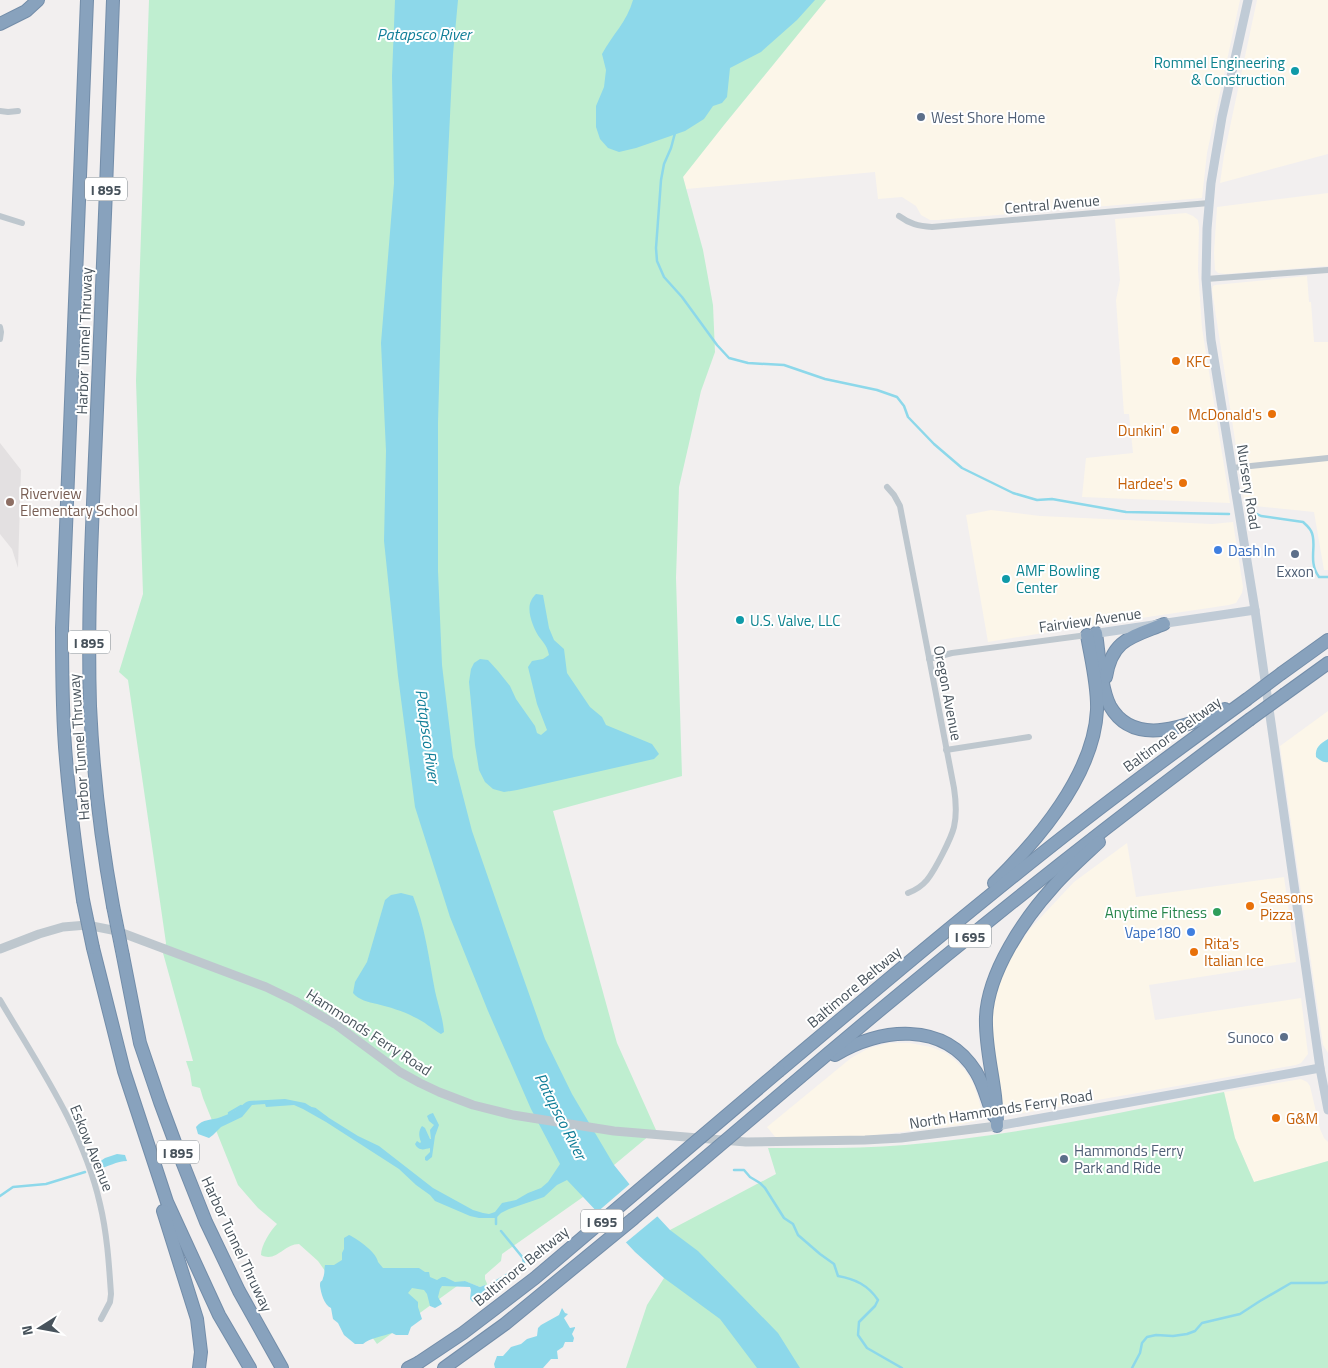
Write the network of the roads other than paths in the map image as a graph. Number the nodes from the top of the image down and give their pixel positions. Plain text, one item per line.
1 (38, 0) edge
2 (86, 0) edge
3 (113, 0) edge
4 (1248, 0) edge
5 (0, 24) edge
6 (18, 110) dead end
7 (0, 111) edge
8 (1209, 203) junction
9 (0, 216) edge
10 (899, 216) dead end
11 (22, 223) dead end
12 (1328, 270) edge
13 (1206, 280) junction
14 (0, 327) edge
15 (0, 339) edge
16 (1328, 458) edge
17 (1232, 468) junction
18 (887, 487) dead end
19 (1255, 610) junction
20 (1164, 624) junction
21 (1092, 634) junction
22 (1328, 640) edge
23 (929, 659) junction
24 (1328, 663) edge
25 (1104, 687) junction
26 (1246, 700) junction
27 (1029, 737) dead end
28 (946, 750) junction
29 (1139, 802) junction
30 (908, 893) dead end
31 (927, 946) junction
32 (0, 950) edge
33 (0, 1000) edge
34 (1324, 1067) edge
35 (124, 1071) junction
36 (805, 1073) junction
37 (1328, 1110) edge
38 (997, 1126) junction
39 (614, 1131) joint
40 (101, 1319) dead end
41 (264, 1337) junction
42 (413, 1365) edge
43 (199, 1368) edge
44 (250, 1368) edge
45 (282, 1368) edge
46 (287, 1368) edge
47 (444, 1368) edge

1 - 5 highway
2 - 35 highway, Harbor Tunnel Thruway / I 895, bridge
3 - 41 highway, Harbor Tunnel Thruway / I 895, bridge
4 - 8 main road, Nursery Road
6 - 7 street
8 - 10 street, Central Avenue
8 - 13 main road, Nursery Road
9 - 11 street
12 - 13 street
13 - 17 main road, Nursery Road
14 - 15 street
16 - 17 street
17 - 19 main road, Nursery Road
18 - 23 street, Oregon Avenue
19 - 20 main road, Fairview Avenue
19 - 34 main road, Nursery Road
20 - 21 main road, Fairview Avenue
20 - 25 highway
21 - 23 street, Fairview Avenue
21 - 25 highway
21 - 31 highway
22 - 26 highway, Baltimore Beltway / I 695, bridge
23 - 28 street, Oregon Avenue
24 - 29 highway, I 695, bridge
25 - 26 highway
26 - 31 highway, Baltimore Beltway / I 695
27 - 28 street
28 - 30 street, Oregon Avenue
29 - 36 highway, I 695
29 - 38 highway
31 - 42 highway, Baltimore Beltway / I 695, bridge
32 - 39 street, Hammonds Ferry Road
33 - 40 street, Eskow Avenue
34 - 37 main road, Nursery Road
34 - 38 main road, North Hammonds Ferry Road
35 - 43 highway
35 - 44 highway, Harbor Tunnel Thruway / I 895
36 - 38 highway
36 - 47 highway, I 695, bridge
38 - 39 street, North Hammonds Ferry Road
41 - 45 highway, Harbor Tunnel Thruway / I 895
41 - 46 highway

